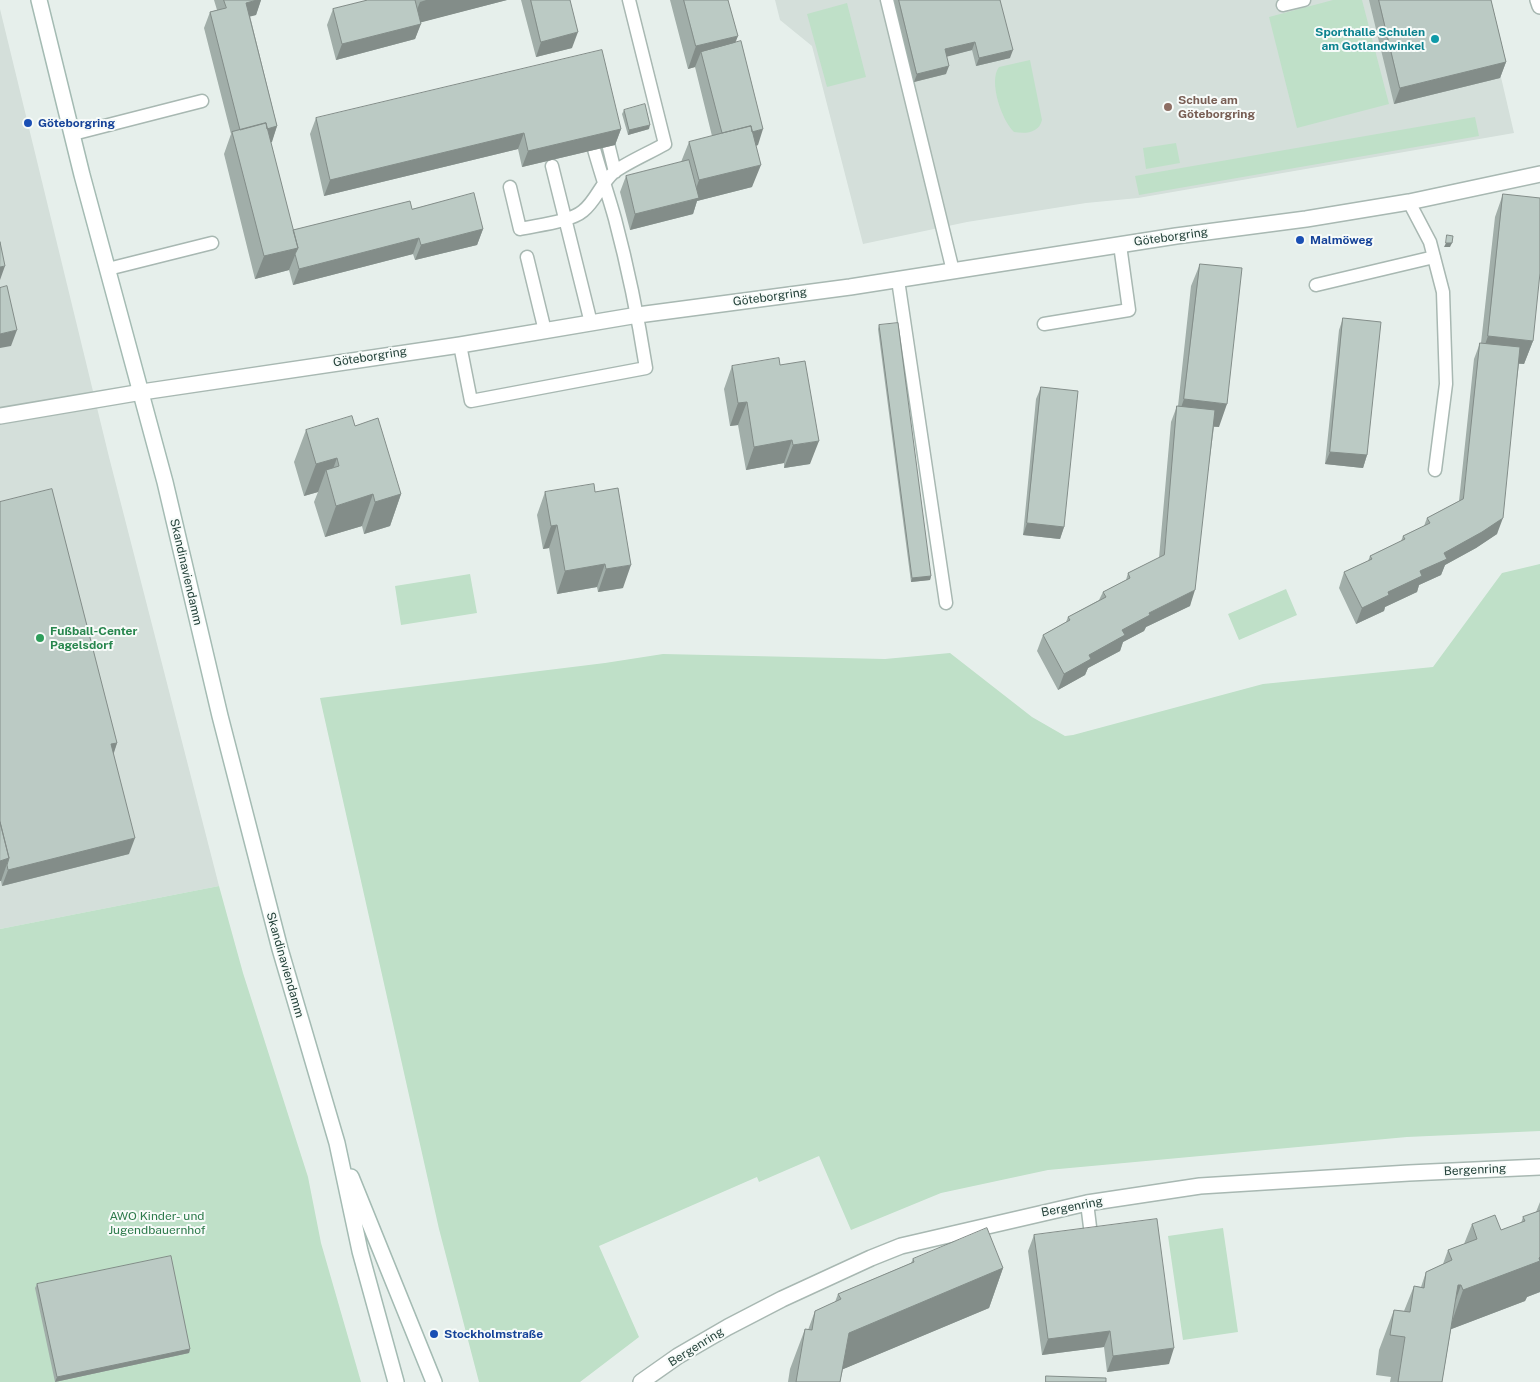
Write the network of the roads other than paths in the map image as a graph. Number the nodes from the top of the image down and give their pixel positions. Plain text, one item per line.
1 (39, 0) edge
2 (629, 0) edge
3 (887, 0) edge
4 (1304, 0) edge
5 (1538, 0) edge
6 (1283, 5) dead end
7 (1540, 6) edge
8 (202, 101) dead end
9 (602, 115) edge
10 (587, 126) edge
11 (73, 134) junction
12 (552, 166) edge
13 (615, 172) junction
14 (1540, 174) edge
15 (604, 183) junction
16 (510, 187) dead end
17 (1409, 202) junction
18 (565, 219) junction
19 (212, 243) dead end
20 (1120, 245) junction
21 (527, 257) dead end
22 (1434, 257) junction
23 (108, 269) junction
24 (953, 271) junction
25 (898, 280) junction
26 (1316, 285) dead end
27 (638, 315) junction
28 (592, 323) junction
29 (1044, 324) dead end
30 (545, 331) junction
31 (460, 344) junction
32 (142, 392) junction
33 (0, 416) edge
34 (1435, 470) dead end
35 (946, 603) dead end
36 (337, 1143) junction
37 (1540, 1166) edge
38 (1087, 1203) junction
39 (1094, 1259) edge
40 (396, 1382) edge
41 (434, 1382) edge
42 (641, 1382) edge

1 - 11 street, Skandinaviendamm
2 - 13 lane
3 - 24 lane
4 - 6 lane
5 - 7 street
8 - 11 lane
9 - 13 lane
10 - 15 lane
11 - 23 street, Skandinaviendamm
12 - 18 lane
13 - 15 lane
14 - 17 street, Göteborgring
15 - 18 lane
15 - 27 lane
16 - 18 lane
17 - 20 street, Göteborgring
17 - 22 lane
18 - 28 lane
19 - 23 lane
20 - 24 street, Göteborgring
20 - 29 lane
21 - 30 lane
22 - 26 lane
22 - 34 lane
23 - 32 street, Skandinaviendamm
24 - 25 street, Göteborgring
25 - 27 street, Göteborgring
25 - 35 lane
27 - 28 street, Göteborgring
27 - 31 lane
28 - 30 street, Göteborgring
30 - 31 street, Göteborgring
31 - 32 street, Göteborgring
32 - 33 street, Göteborgring
32 - 36 street, Skandinaviendamm
36 - 40 street, Skandinaviendamm
36 - 41 street, Skandinaviendamm
37 - 38 street, Bergenring
38 - 39 lane
38 - 42 street, Bergenring

